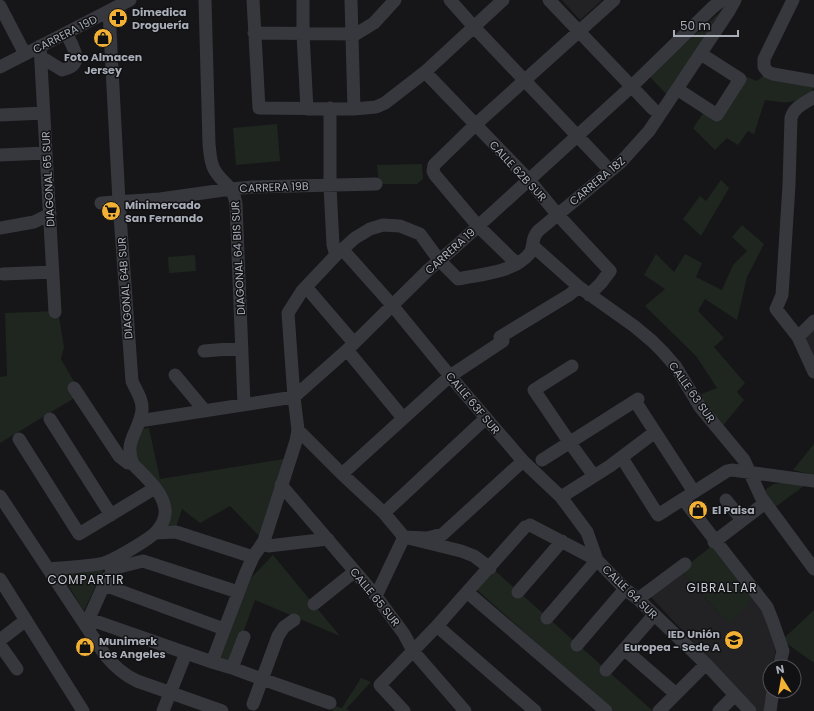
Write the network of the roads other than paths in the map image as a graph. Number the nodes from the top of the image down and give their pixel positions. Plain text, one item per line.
1 (130, 0) edge
2 (205, 0) edge
3 (253, 0) edge
4 (303, 0) edge
5 (351, 0) edge
6 (395, 0) edge
7 (450, 0) edge
8 (503, 0) edge
9 (549, 0) edge
10 (614, 0) edge
11 (735, 0) edge
12 (793, 0) edge
13 (713, 2) edge
14 (0, 6) edge
15 (109, 11) junction
16 (474, 28) junction
17 (579, 32) junction
18 (66, 33) junction
19 (254, 33) junction
20 (303, 34) junction
21 (352, 34) junction
22 (41, 52) junction
23 (25, 54) junction
24 (701, 54) junction
25 (0, 67) edge
26 (425, 72) junction
27 (525, 81) junction
28 (814, 81) edge
29 (632, 86) junction
30 (677, 89) junction
31 (814, 97) edge
32 (330, 108) junction
33 (307, 109) junction
34 (354, 109) junction
35 (653, 109) dead end
36 (44, 113) junction
37 (0, 115) edge
38 (475, 125) junction
39 (578, 135) junction
40 (46, 153) junction
41 (0, 155) edge
42 (604, 164) dead end
43 (528, 180) junction
44 (376, 184) dead end
45 (330, 186) junction
46 (231, 189) junction
47 (119, 202) junction
48 (100, 203) dead end
49 (50, 214) junction
50 (557, 214) junction
51 (478, 226) junction
52 (0, 228) edge
53 (533, 246) junction
54 (339, 253) junction
55 (439, 260) junction
56 (517, 264) junction
57 (53, 272) junction
58 (2, 274) dead end
59 (306, 287) junction
60 (584, 291) junction
61 (392, 305) junction
62 (55, 312) dead end
63 (814, 321) edge
64 (798, 337) junction
65 (351, 347) junction
66 (242, 348) junction
67 (204, 350) dead end
68 (572, 366) dead end
69 (814, 372) edge
70 (175, 375) dead end
71 (450, 376) junction
72 (74, 388) dead end
73 (294, 397) junction
74 (244, 404) junction
75 (205, 411) junction
76 (403, 418) junction
77 (486, 418) junction
78 (50, 419) dead end
79 (139, 421) junction
80 (298, 430) junction
81 (655, 432) junction
82 (19, 439) dead end
83 (570, 443) junction
84 (622, 458) junction
85 (542, 460) dead end
86 (523, 461) junction
87 (133, 464) junction
88 (750, 471) junction
89 (342, 474) junction
90 (594, 476) junction
91 (811, 481) edge
92 (281, 485) junction
93 (155, 488) junction
94 (694, 492) junction
95 (0, 496) edge
96 (561, 497) junction
97 (683, 499) junction
98 (726, 500) dead end
99 (765, 503) junction
100 (384, 513) junction
101 (111, 515) junction
102 (742, 520) junction
103 (155, 533) junction
104 (404, 537) junction
105 (328, 539) junction
106 (264, 541) junction
107 (562, 541) junction
108 (714, 542) junction
109 (253, 557) junction
110 (597, 560) junction
111 (114, 563) junction
112 (685, 564) dead end
113 (490, 568) junction
114 (49, 569) junction
115 (814, 569) edge
116 (354, 572) junction
117 (104, 585) junction
118 (2, 587) edge
119 (625, 589) junction
120 (238, 592) junction
121 (518, 592) dead end
122 (465, 594) junction
123 (376, 596) junction
124 (638, 599) junction
125 (314, 604) dead end
126 (654, 615) junction
127 (547, 618) dead end
128 (26, 620) junction
129 (294, 620) dead end
130 (87, 622) junction
131 (437, 626) junction
132 (224, 629) junction
133 (244, 637) dead end
134 (0, 640) edge
135 (0, 645) edge
136 (577, 645) dead end
137 (624, 649) junction
138 (414, 651) junction
139 (186, 653) junction
140 (780, 659) edge
141 (212, 662) junction
142 (706, 664) junction
143 (232, 668) junction
144 (17, 669) dead end
145 (606, 670) dead end
146 (262, 680) junction
147 (171, 693) junction
148 (676, 694) junction
149 (735, 695) junction
150 (772, 699) edge
151 (330, 703) dead end
152 (253, 704) dead end
153 (83, 711) edge
154 (163, 711) edge
155 (222, 711) edge
156 (404, 711) edge
157 (465, 711) edge
158 (535, 711) edge
159 (606, 711) edge
160 (659, 711) edge
161 (719, 711) edge
162 (750, 711) edge
163 (770, 711) edge

1 - 15 street, CARRERA 19D
2 - 46 street, DIAGONAL 64 BIS SUR
3 - 19 street
4 - 20 street
5 - 21 street
6 - 21 street
7 - 16 street
8 - 16 street
9 - 17 street
10 - 17 street
11 - 24 street, CARRERA 18Z
12 - 28 street
13 - 29 street, CARRERA 19
14 - 23 street
15 - 18 street, CARRERA 19D
15 - 47 street, DIAGONAL 64B SUR
16 - 26 street
16 - 27 street
17 - 27 street
17 - 29 street
18 - 22 street, CARRERA 19D
18 - 22 street
19 - 20 street
19 - 33 street
20 - 21 street
20 - 33 street
21 - 34 street
22 - 23 street, CARRERA 19D
22 - 36 street, DIAGONAL 65 SUR
23 - 25 street, CARRERA 19D
24 - 30 street, CARRERA 18Z
24 - 30 street
26 - 34 street
26 - 38 street, CALLE 62B SUR
27 - 38 street
27 - 39 street
29 - 35 street
29 - 39 street, CARRERA 19
30 - 50 street, CARRERA 18Z
31 - 64 street
32 - 33 street
32 - 34 street
32 - 45 street
36 - 37 street
36 - 40 street, DIAGONAL 65 SUR
38 - 43 street, CALLE 62B SUR
38 - 51 street
39 - 42 street
39 - 43 street, CARRERA 19
40 - 41 street
40 - 49 street, DIAGONAL 65 SUR
43 - 50 street, CALLE 62B SUR
43 - 51 street, CARRERA 19
44 - 45 street, CARRERA 19B
45 - 46 street, CARRERA 19B
45 - 54 street
46 - 47 street, CARRERA 19B
46 - 66 street, DIAGONAL 64 BIS SUR
47 - 48 street, CARRERA 19B
47 - 79 street, DIAGONAL 64B SUR
49 - 52 street
49 - 57 street, DIAGONAL 65 SUR
50 - 53 street, CARRERA 18Z
50 - 60 street, CALLE 62B SUR
51 - 55 street, CARRERA 19
51 - 56 street
53 - 56 street, CARRERA 18Z
53 - 60 street, CALLE 63 SUR
54 - 55 street
54 - 59 street
54 - 61 street, CALLE 63F SUR
55 - 56 street, CARRERA 18Z
55 - 61 street, CARRERA 19
57 - 58 street
57 - 62 street, DIAGONAL 65 SUR
59 - 65 street
59 - 73 street
60 - 71 street
60 - 88 street, CALLE 63 SUR
61 - 65 street, CARRERA 19
61 - 71 street, CALLE 63F SUR
63 - 64 street
64 - 69 street
65 - 73 street, CARRERA 19
65 - 76 street
66 - 67 street
66 - 74 street, DIAGONAL 64 BIS SUR
68 - 83 street
70 - 75 street
71 - 76 street
71 - 77 street, CALLE 63F SUR
72 - 87 street
73 - 74 street
73 - 80 street
74 - 75 street
75 - 79 street
76 - 89 street
77 - 86 street, CALLE 63F SUR
77 - 100 street
78 - 101 street
79 - 87 street, DIAGONAL 64B SUR
80 - 89 street
80 - 92 street
81 - 83 street
81 - 84 street
81 - 94 street
82 - 101 street
83 - 85 street
83 - 90 street
84 - 90 street
84 - 97 street
86 - 96 street, CALLE 63F SUR
86 - 104 street
87 - 93 street
88 - 91 street
88 - 94 street
88 - 99 street, CALLE 63 SUR
89 - 100 street
90 - 96 street
92 - 105 street, CALLE 65 SUR
92 - 106 street
93 - 101 street
93 - 103 street
94 - 97 street
95 - 114 street
96 - 110 street, CALLE 63F SUR
97 - 108 street
98 - 102 street
99 - 102 street
99 - 115 street, CALLE 63 SUR
100 - 104 street
102 - 108 street
103 - 109 street
103 - 111 street
104 - 113 street
104 - 123 street
105 - 106 street
105 - 116 street, CALLE 65 SUR
106 - 109 street
107 - 110 street, CALLE 64 SUR
107 - 113 street, CALLE 64 SUR
107 - 121 street
108 - 140 street
109 - 120 street
110 - 119 street, CALLE 64 SUR
110 - 127 street
111 - 114 street
111 - 117 street
111 - 120 street
112 - 124 street
113 - 122 street
114 - 130 street
116 - 123 street, CALLE 65 SUR
116 - 125 street
117 - 130 street
117 - 132 street
118 - 128 street
119 - 124 street, CALLE 64 SUR
119 - 136 street
120 - 132 street
122 - 131 street
122 - 159 street
123 - 138 street, CALLE 65 SUR
124 - 126 street, CALLE 64 SUR
126 - 137 street
126 - 142 street, CALLE 64 SUR
128 - 134 street
128 - 153 street
129 - 146 street
130 - 139 street
130 - 147 street
131 - 138 street
131 - 158 street
132 - 141 street
133 - 143 street
135 - 144 street
137 - 145 street
137 - 148 street
138 - 156 street
138 - 157 street, CALLE 65 SUR
139 - 141 street
139 - 147 street
141 - 143 street
142 - 148 street
142 - 149 street, CALLE 64 SUR
143 - 146 street
146 - 151 street
146 - 152 street
147 - 154 street
147 - 155 street
148 - 160 street
149 - 161 street
149 - 162 street, CALLE 64 SUR
150 - 163 street

